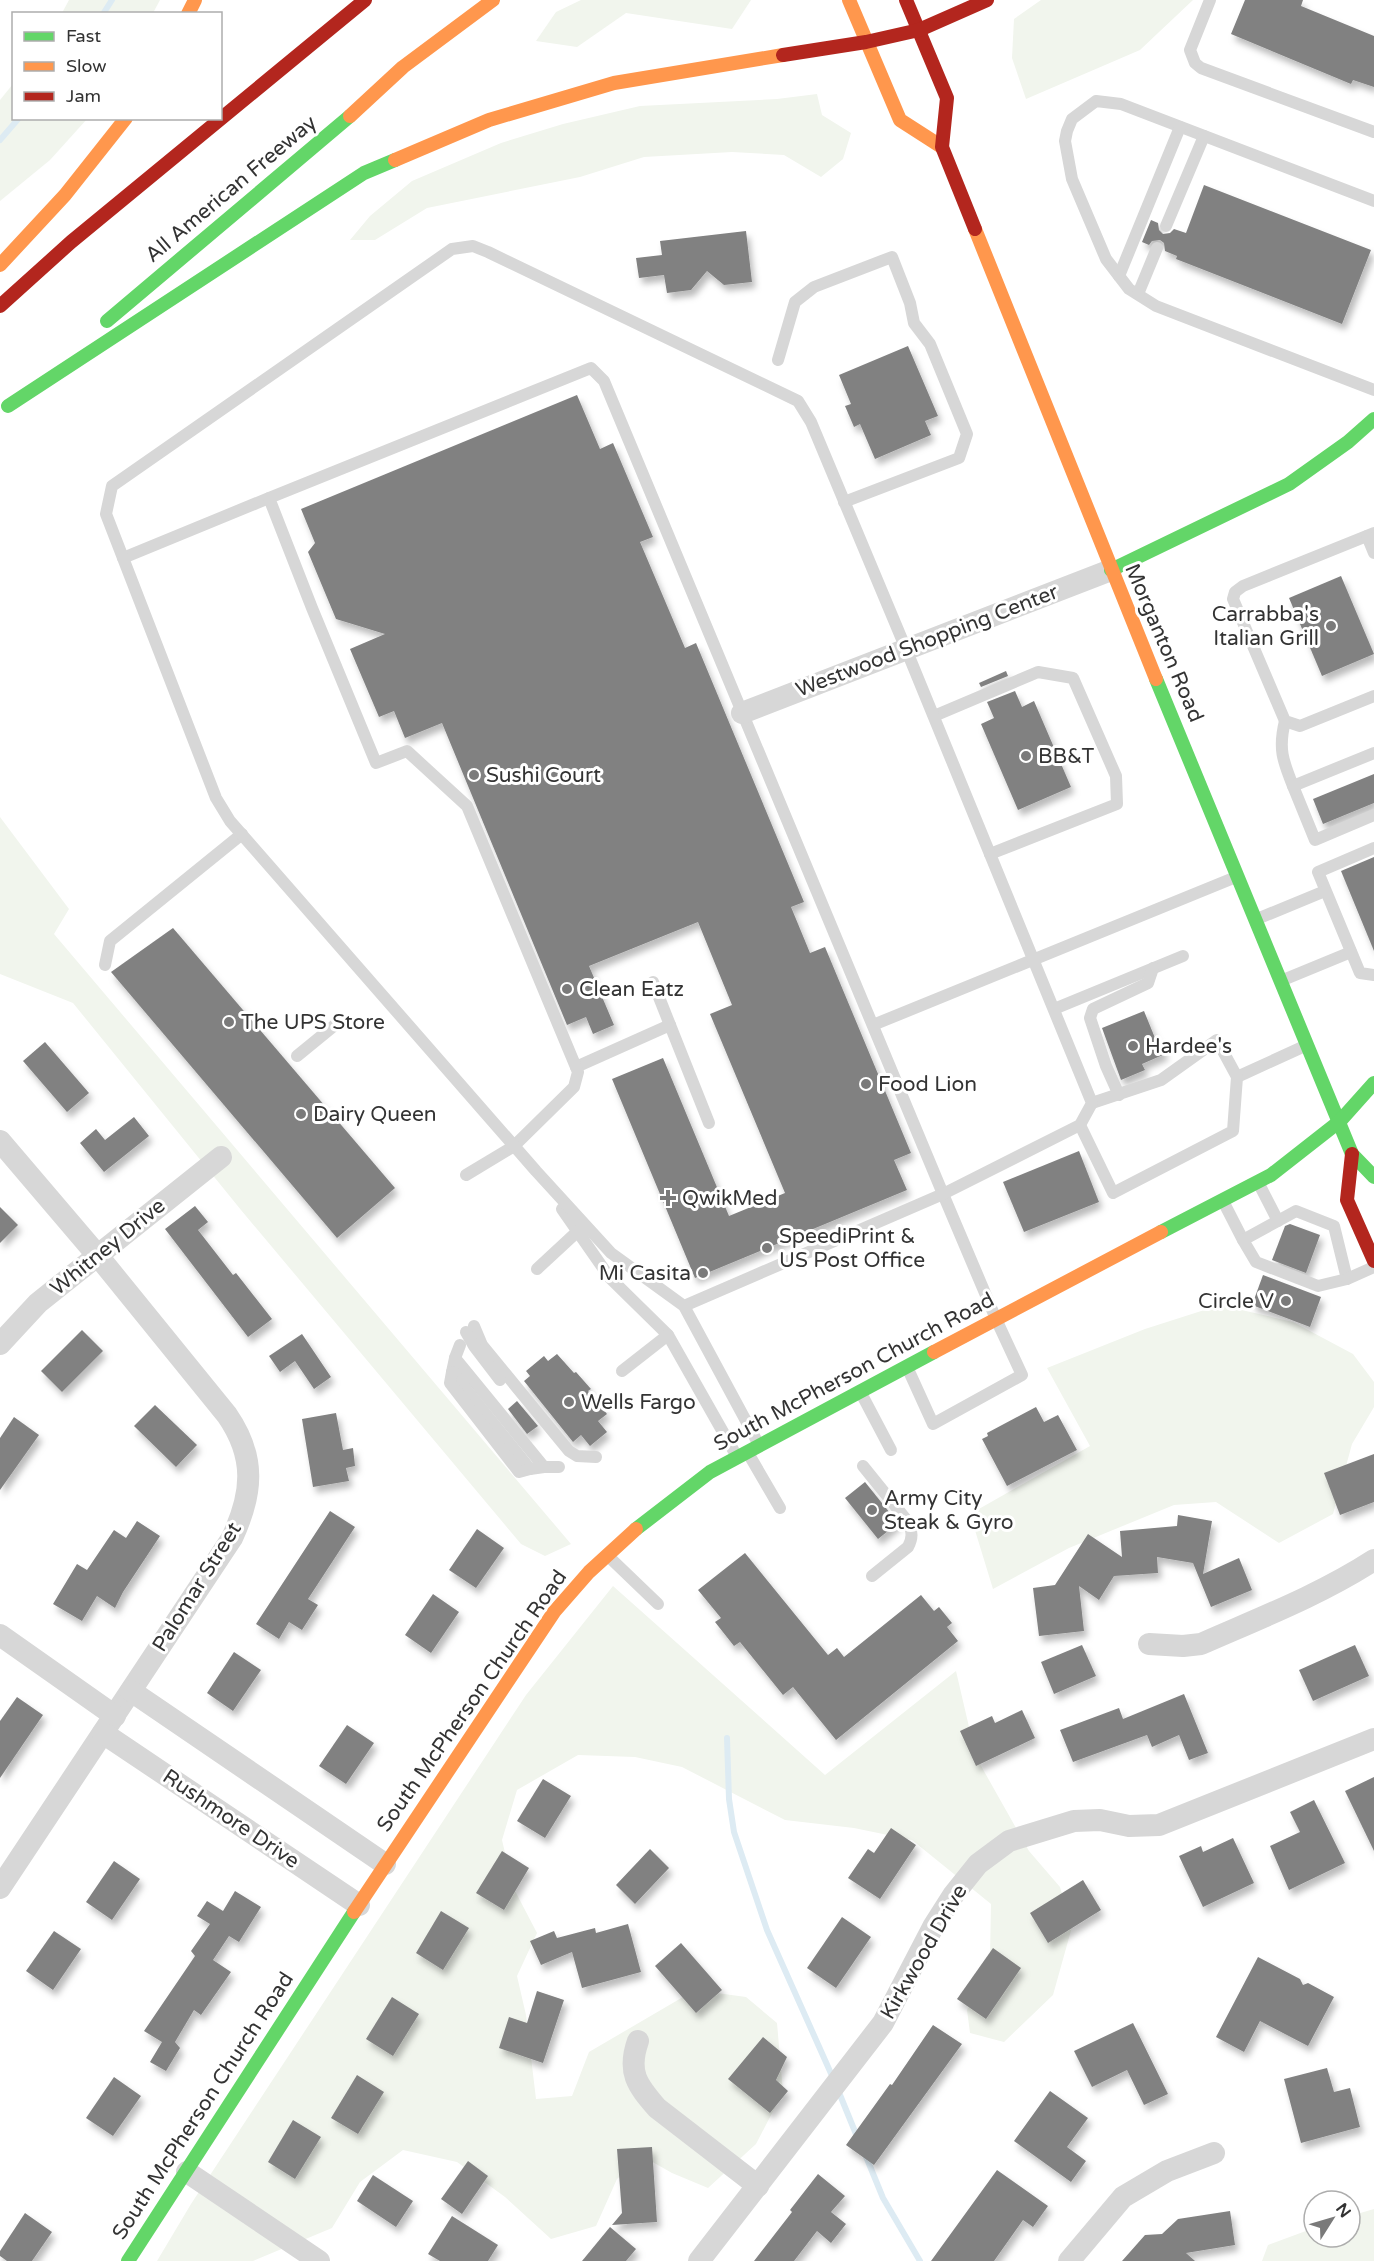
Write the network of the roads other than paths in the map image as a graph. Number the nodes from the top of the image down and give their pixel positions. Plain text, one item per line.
1 (365, 0) edge
2 (493, 0) edge
3 (849, 0) edge
4 (906, 0) edge
5 (987, 0) edge
6 (1210, 0) edge
7 (919, 30) junction
8 (866, 42) junction
9 (222, 118) edge
10 (124, 120) edge
11 (219, 120) edge
12 (1180, 127) junction
13 (1374, 132) edge
14 (1204, 136) junction
15 (942, 147) junction
16 (1374, 201) edge
17 (1166, 226) dead end
18 (1157, 248) dead end
19 (0, 265) edge
20 (1119, 276) junction
21 (1138, 294) junction
22 (0, 306) edge
23 (777, 360) dead end
24 (1374, 390) edge
25 (4, 410) edge
26 (1374, 420) edge
27 (269, 498) junction
28 (844, 502) junction
29 (1371, 534) edge
30 (1374, 553) edge
31 (123, 558) junction
32 (1111, 570) junction
33 (906, 649) junction
34 (1374, 696) edge
35 (742, 713) junction
36 (934, 716) junction
37 (1285, 721) junction
38 (1374, 753) edge
39 (1293, 786) junction
40 (1374, 815) edge
41 (242, 834) junction
42 (1374, 848) edge
43 (990, 854) junction
44 (1239, 876) junction
45 (1325, 891) junction
46 (1257, 919) junction
47 (1351, 952) junction
48 (1183, 956) dead end
49 (1033, 958) junction
50 (105, 965) dead end
51 (1153, 968) junction
52 (1374, 975) edge
53 (1282, 980) junction
54 (653, 982) dead end
55 (1054, 1009) junction
56 (341, 1020) dead end
57 (670, 1025) junction
58 (873, 1025) junction
59 (1309, 1044) junction
60 (297, 1056) dead end
61 (576, 1067) junction
62 (1237, 1077) junction
63 (1374, 1083) edge
64 (1119, 1095) junction
65 (1092, 1103) junction
66 (1340, 1121) junction
67 (709, 1123) dead end
68 (1080, 1125) junction
69 (0, 1141) edge
70 (514, 1146) junction
71 (1353, 1154) junction
72 (221, 1157) dead end
73 (536, 1171) junction
74 (466, 1175) dead end
75 (1374, 1177) edge
76 (1257, 1181) junction
77 (943, 1194) junction
78 (1223, 1200) junction
79 (1278, 1221) junction
80 (1359, 1228) junction
81 (578, 1231) junction
82 (1336, 1238) junction
83 (1244, 1240) junction
84 (98, 1256) junction
85 (1374, 1261) edge
86 (1374, 1267) edge
87 (537, 1269) dead end
88 (1347, 1279) junction
89 (684, 1306) junction
90 (996, 1319) junction
91 (470, 1329) dead end
92 (668, 1335) junction
93 (0, 1344) edge
94 (460, 1345) dead end
95 (455, 1358) junction
96 (907, 1366) junction
97 (622, 1371) dead end
98 (861, 1392) junction
99 (891, 1449) dead end
100 (748, 1452) junction
101 (590, 1460) dead end
102 (863, 1466) dead end
103 (544, 1467) junction
104 (559, 1467) dead end
105 (780, 1508) dead end
106 (607, 1554) junction
107 (1374, 1560) edge
108 (872, 1576) dead end
109 (658, 1604) dead end
110 (0, 1635) edge
111 (1149, 1644) dead end
112 (131, 1691) junction
113 (109, 1724) junction
114 (1374, 1739) edge
115 (385, 1864) junction
116 (0, 1888) edge
117 (358, 1905) junction
118 (638, 2042) dead end
119 (1214, 2153) dead end
120 (187, 2172) junction
121 (758, 2186) junction
122 (128, 2261) edge
123 (320, 2261) edge
124 (699, 2261) edge
125 (1069, 2261) edge

1 - 9 main road
2 - 25 main road, All American Freeway
3 - 8 main road
4 - 7 main road, Morganton Road
5 - 7 main road
6 - 13 lane
7 - 8 main road
7 - 15 main road, Morganton Road
8 - 15 main road
8 - 25 main road
10 - 19 main road
11 - 22 main road
12 - 14 lane
12 - 20 lane
12 - 20 lane
14 - 16 lane
14 - 17 lane
15 - 32 main road, Morganton Road
18 - 21 lane
20 - 21 lane
21 - 24 lane
23 - 28 lane
26 - 32 main road
27 - 31 lane
27 - 35 lane
27 - 61 lane
28 - 31 lane
28 - 33 lane
29 - 30 lane
29 - 37 lane
31 - 41 lane
32 - 33 street, Westwood Shopping Center
32 - 44 main road, Morganton Road
33 - 35 street, Westwood Shopping Center
33 - 36 lane
34 - 37 lane
35 - 58 lane
36 - 43 lane
36 - 43 lane
37 - 39 lane
38 - 39 lane
39 - 40 lane
41 - 50 lane
41 - 70 lane
42 - 45 lane
43 - 49 lane
44 - 46 main road, Morganton Road
44 - 49 lane
45 - 46 lane
45 - 47 lane
46 - 53 main road, Morganton Road
47 - 52 lane
47 - 53 lane
48 - 51 lane
49 - 55 lane
49 - 58 lane
51 - 55 lane
51 - 64 lane
53 - 59 main road, Morganton Road
54 - 57 lane
55 - 65 lane
56 - 60 lane
57 - 61 lane
57 - 67 lane
58 - 77 lane
59 - 62 lane
59 - 66 main road, Morganton Road
61 - 70 lane
62 - 64 lane
62 - 68 lane
63 - 66 main road, South McPherson Church Road
64 - 65 lane
65 - 68 lane
66 - 71 main road, Morganton Road
66 - 76 main road, South McPherson Church Road
68 - 77 lane
69 - 84 street, Palomar Street
70 - 73 lane
70 - 74 lane
71 - 75 main road, Morganton Road
71 - 80 main road, Morganton Road
72 - 84 street, Whitney Drive
73 - 81 lane
73 - 89 lane
76 - 78 main road, South McPherson Church Road
76 - 79 lane
77 - 89 lane
77 - 90 lane
78 - 83 lane
78 - 90 main road, South McPherson Church Road
79 - 82 lane
79 - 83 lane
80 - 82 lane
80 - 85 main road, Morganton Road
81 - 87 lane
81 - 92 lane
82 - 88 lane
83 - 88 lane
84 - 93 street, Whitney Drive
84 - 112 street, Palomar Street
86 - 88 lane
89 - 100 lane
90 - 96 main road, South McPherson Church Road
90 - 96 lane
91 - 101 lane
92 - 97 lane
92 - 100 lane
94 - 95 lane
95 - 103 lane
95 - 103 lane
96 - 98 main road, South McPherson Church Road
98 - 99 lane
98 - 100 main road, South McPherson Church Road
100 - 105 lane
100 - 106 main road, South McPherson Church Road
102 - 108 lane
103 - 104 lane
106 - 109 lane
106 - 115 main road, South McPherson Church Road
107 - 111 street
110 - 113 street, Rushmore Drive
112 - 113 street, Palomar Street
112 - 115 street
113 - 116 street, Palomar Street
113 - 117 street, Rushmore Drive
114 - 121 street, Kirkwood Drive
115 - 117 main road, South McPherson Church Road
117 - 120 main road, South McPherson Church Road
118 - 121 street
119 - 125 street
120 - 122 main road, South McPherson Church Road
120 - 123 street
121 - 124 street, Kirkwood Drive

